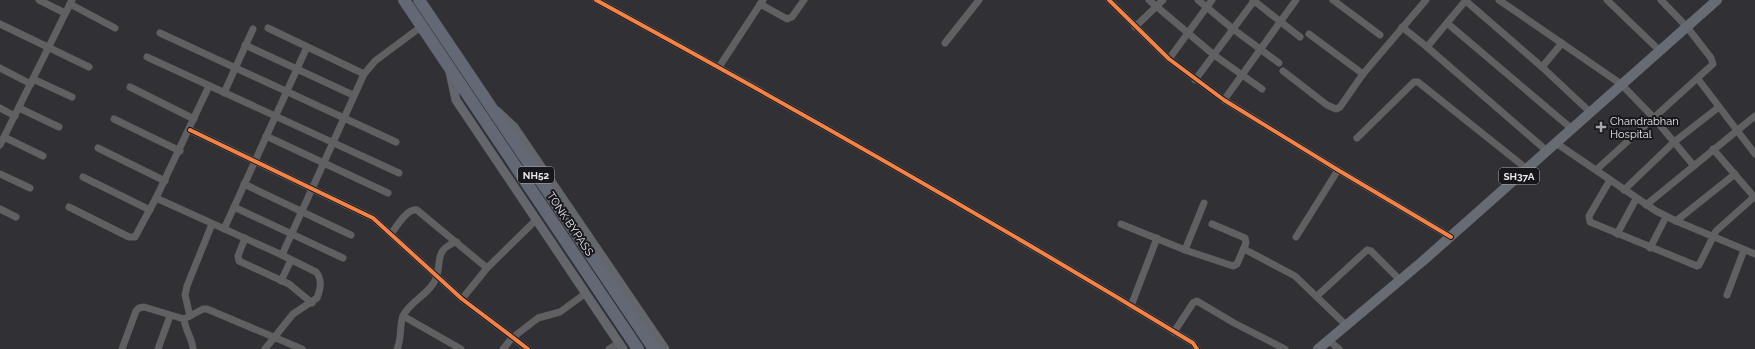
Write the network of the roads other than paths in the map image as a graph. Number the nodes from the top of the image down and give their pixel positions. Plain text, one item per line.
1 (39, 0) edge
2 (404, 0) edge
3 (419, 0) edge
4 (596, 0) edge
5 (804, 0) edge
6 (979, 0) edge
7 (1149, 0) edge
8 (1163, 0) edge
9 (1198, 0) edge
10 (1212, 0) edge
11 (1296, 0) edge
12 (1333, 0) edge
13 (1426, 0) edge
14 (1466, 0) edge
15 (1499, 0) edge
16 (1606, 0) edge
17 (1661, 0) edge
18 (1717, 0) edge
19 (1112, 1) edge
20 (1253, 1) edge
21 (71, 2) edge
22 (762, 2) edge
23 (1156, 7) junction
24 (1207, 8) junction
25 (66, 13) junction
26 (1280, 22) junction
27 (1447, 23) junction
28 (0, 24) edge
29 (422, 26) junction
30 (1135, 27) junction
31 (1402, 27) junction
32 (1687, 27) junction
33 (115, 28) dead end
34 (268, 28) dead end
35 (253, 29) dead end
36 (1233, 29) junction
37 (160, 33) dead end
38 (1187, 34) junction
39 (1309, 34) dead end
40 (1380, 35) dead end
41 (1300, 38) dead end
42 (945, 43) dead end
43 (1562, 43) junction
44 (245, 45) junction
45 (307, 47) junction
46 (1427, 47) junction
47 (49, 48) junction
48 (1260, 49) junction
49 (1660, 51) junction
50 (1214, 55) junction
51 (147, 57) dead end
52 (1169, 59) junction
53 (1279, 64) dead end
54 (90, 67) dead end
55 (235, 67) junction
56 (718, 67) junction
57 (1542, 67) junction
58 (0, 68) edge
59 (450, 69) junction
60 (297, 70) junction
61 (1283, 71) dead end
62 (364, 74) junction
63 (1363, 74) junction
64 (1242, 75) junction
65 (1698, 79) junction
66 (1195, 80) junction
67 (32, 81) junction
68 (1621, 84) junction
69 (209, 86) junction
70 (130, 87) dead end
71 (1262, 89) dead end
72 (287, 91) junction
73 (224, 93) junction
74 (353, 95) junction
75 (72, 97) dead end
76 (1224, 100) junction
77 (489, 105) junction
78 (1719, 107) junction
79 (0, 108) edge
80 (19, 108) junction
81 (1590, 112) junction
82 (15, 116) junction
83 (275, 116) junction
84 (1755, 116) edge
85 (343, 118) junction
86 (1654, 118) junction
87 (114, 119) dead end
88 (194, 119) junction
89 (59, 127) dead end
90 (1572, 129) junction
91 (190, 130) junction
92 (1737, 130) junction
93 (266, 136) junction
94 (4, 137) junction
95 (1357, 138) dead end
96 (396, 142) dead end
97 (1674, 142) junction
98 (332, 143) junction
99 (1556, 143) junction
100 (0, 145) edge
101 (98, 148) dead end
102 (1713, 149) junction
103 (180, 151) junction
104 (1547, 151) junction
105 (1755, 154) edge
106 (43, 156) dead end
107 (255, 161) junction
108 (323, 163) junction
109 (1694, 166) junction
110 (1527, 169) junction
111 (1338, 170) junction
112 (1596, 170) junction
113 (398, 173) dead end
114 (0, 174) edge
115 (1735, 174) junction
116 (83, 177) dead end
117 (1610, 180) junction
118 (165, 181) junction
119 (244, 184) junction
120 (312, 187) junction
121 (30, 188) dead end
122 (1624, 190) junction
123 (388, 193) dead end
124 (1753, 194) edge
125 (156, 198) junction
126 (1636, 198) junction
127 (1204, 203) dead end
128 (1646, 205) junction
129 (69, 207) dead end
130 (234, 207) junction
131 (0, 209) edge
132 (150, 210) junction
133 (301, 211) junction
134 (1666, 216) junction
135 (16, 217) dead end
136 (536, 220) junction
137 (1676, 221) junction
138 (212, 224) junction
139 (1121, 224) dead end
140 (1212, 224) dead end
141 (224, 229) junction
142 (292, 234) junction
143 (391, 234) junction
144 (1617, 234) junction
145 (351, 235) dead end
146 (1451, 236) junction
147 (1712, 236) junction
148 (1296, 237) dead end
149 (245, 238) junction
150 (1157, 238) junction
151 (457, 242) junction
152 (1650, 248) junction
153 (1185, 250) junction
154 (1243, 250) junction
155 (1744, 250) junction
156 (1755, 254) edge
157 (282, 255) junction
158 (343, 258) dead end
159 (291, 260) junction
160 (487, 268) junction
161 (436, 277) junction
162 (1400, 280) junction
163 (281, 281) junction
164 (586, 293) junction
165 (1727, 295) dead end
166 (1317, 296) junction
167 (462, 299) junction
168 (312, 303) junction
169 (1131, 306) junction
170 (170, 316) junction
171 (403, 316) junction
172 (187, 318) junction
173 (1346, 325) junction
174 (1174, 332) junction
175 (275, 337) junction
176 (512, 338) junction
177 (1328, 340) junction
178 (621, 346) edge
179 (122, 349) edge
180 (158, 349) edge
181 (193, 349) edge
182 (265, 349) edge
183 (302, 349) edge
184 (397, 349) edge
185 (461, 349) edge
186 (503, 349) edge
187 (528, 349) edge
188 (610, 349) edge
189 (638, 349) edge
190 (654, 349) edge
191 (665, 349) edge
192 (1197, 349) edge
193 (1285, 349) edge
194 (1318, 349) edge
195 (1339, 349) edge

1 - 25 street
2 - 29 highway, NH52
3 - 77 highway, TONK BYPASS / NH52
4 - 56 street
5 - 22 street
6 - 42 street
7 - 23 street
8 - 23 street
9 - 24 street
10 - 24 street
11 - 26 street
12 - 40 street
13 - 31 street
14 - 27 street
14 - 57 street
15 - 43 street
16 - 49 street
17 - 32 street
18 - 32 main road, SH37A
19 - 30 street
20 - 26 street
20 - 36 street
21 - 25 street
21 - 33 street
22 - 56 street
23 - 30 street
23 - 38 street
24 - 36 street
24 - 38 street
25 - 47 street
26 - 41 street
26 - 48 street
27 - 46 street
27 - 90 street
28 - 47 street
29 - 59 highway, NH52
29 - 62 street
30 - 52 street
31 - 46 street
31 - 63 street
32 - 49 main road, SH37A
32 - 65 street
34 - 45 street
35 - 44 street
36 - 48 street
36 - 50 street
37 - 55 street
38 - 50 street
38 - 52 street
39 - 63 street
43 - 57 street
43 - 68 street
44 - 55 street
44 - 60 street
45 - 60 street
45 - 62 street
46 - 104 street
47 - 54 street
47 - 67 street
48 - 53 street
48 - 64 street
49 - 68 main road, SH37A
50 - 64 street
50 - 66 street
51 - 69 street
52 - 66 street
55 - 72 street
55 - 73 street
56 - 169 street
57 - 81 street
58 - 67 street
59 - 136 street
59 - 189 highway, NH52
60 - 72 street
60 - 74 street
61 - 63 street
62 - 74 street
64 - 71 street
64 - 76 street
65 - 78 street
65 - 86 street
66 - 76 street
67 - 75 street
67 - 80 street
68 - 81 main road, SH37A
68 - 86 street
69 - 73 street
69 - 88 street
70 - 88 street
72 - 83 street
72 - 85 street
73 - 83 street
74 - 85 street
76 - 111 street
77 - 190 highway, TONK BYPASS / NH52
77 - 191 street
78 - 92 street
78 - 97 street
79 - 82 street
80 - 82 street
80 - 89 street
81 - 90 main road, SH37A
82 - 94 street
83 - 93 street
83 - 98 street
84 - 92 street
85 - 96 street
85 - 98 street
86 - 97 street
86 - 112 street
87 - 103 street
88 - 91 street
90 - 99 main road, SH37A
91 - 103 street
91 - 107 street
92 - 102 street
92 - 105 street
93 - 107 street
93 - 108 street
94 - 100 street
94 - 106 street
95 - 110 street
97 - 109 street
97 - 122 street
98 - 108 street
98 - 113 street
99 - 104 main road, SH37A
99 - 112 street
101 - 118 street
102 - 109 street
102 - 115 street
103 - 118 street
104 - 110 main road, SH37A
107 - 119 street
107 - 120 street
108 - 120 street
108 - 123 street
109 - 128 street
110 - 146 main road, SH37A
111 - 146 street
111 - 148 street
112 - 117 street
114 - 121 street
115 - 124 street
115 - 137 street
116 - 132 street
117 - 122 street
117 - 144 street
118 - 125 street
119 - 130 street
119 - 133 street
120 - 133 street
120 - 143 street
122 - 126 street
124 - 147 street
125 - 132 street
125 - 138 street
126 - 128 street
126 - 144 street
127 - 153 street
128 - 134 street
129 - 132 street
130 - 141 street
130 - 142 street
131 - 135 street
133 - 142 street
133 - 145 street
134 - 137 street
134 - 152 street
136 - 160 street
136 - 164 street
137 - 147 street
138 - 141 street
138 - 172 street
139 - 150 street
140 - 154 street
141 - 149 street
142 - 157 street
142 - 158 street
143 - 151 street
143 - 161 street
144 - 152 street
146 - 162 main road, SH37A
147 - 152 street
147 - 155 street
149 - 157 street
149 - 163 street
150 - 153 street
150 - 169 street
151 - 160 street
151 - 161 street
153 - 154 street
154 - 166 street
155 - 156 street
155 - 165 street
157 - 159 street
159 - 163 street
159 - 168 street
160 - 167 street
161 - 167 street
161 - 171 street
162 - 166 street
162 - 173 main road, SH37A
163 - 168 street
164 - 176 street
164 - 178 street
166 - 173 street
167 - 176 street
168 - 175 street
169 - 174 street
170 - 172 street
170 - 179 street
170 - 180 street
171 - 184 street
171 - 185 street
172 - 175 street
172 - 181 street
173 - 177 main road, SH37A
174 - 192 street
174 - 193 street
175 - 182 street
175 - 183 street
176 - 186 street
176 - 187 street
177 - 194 main road, SH37A
177 - 195 street
178 - 188 street

